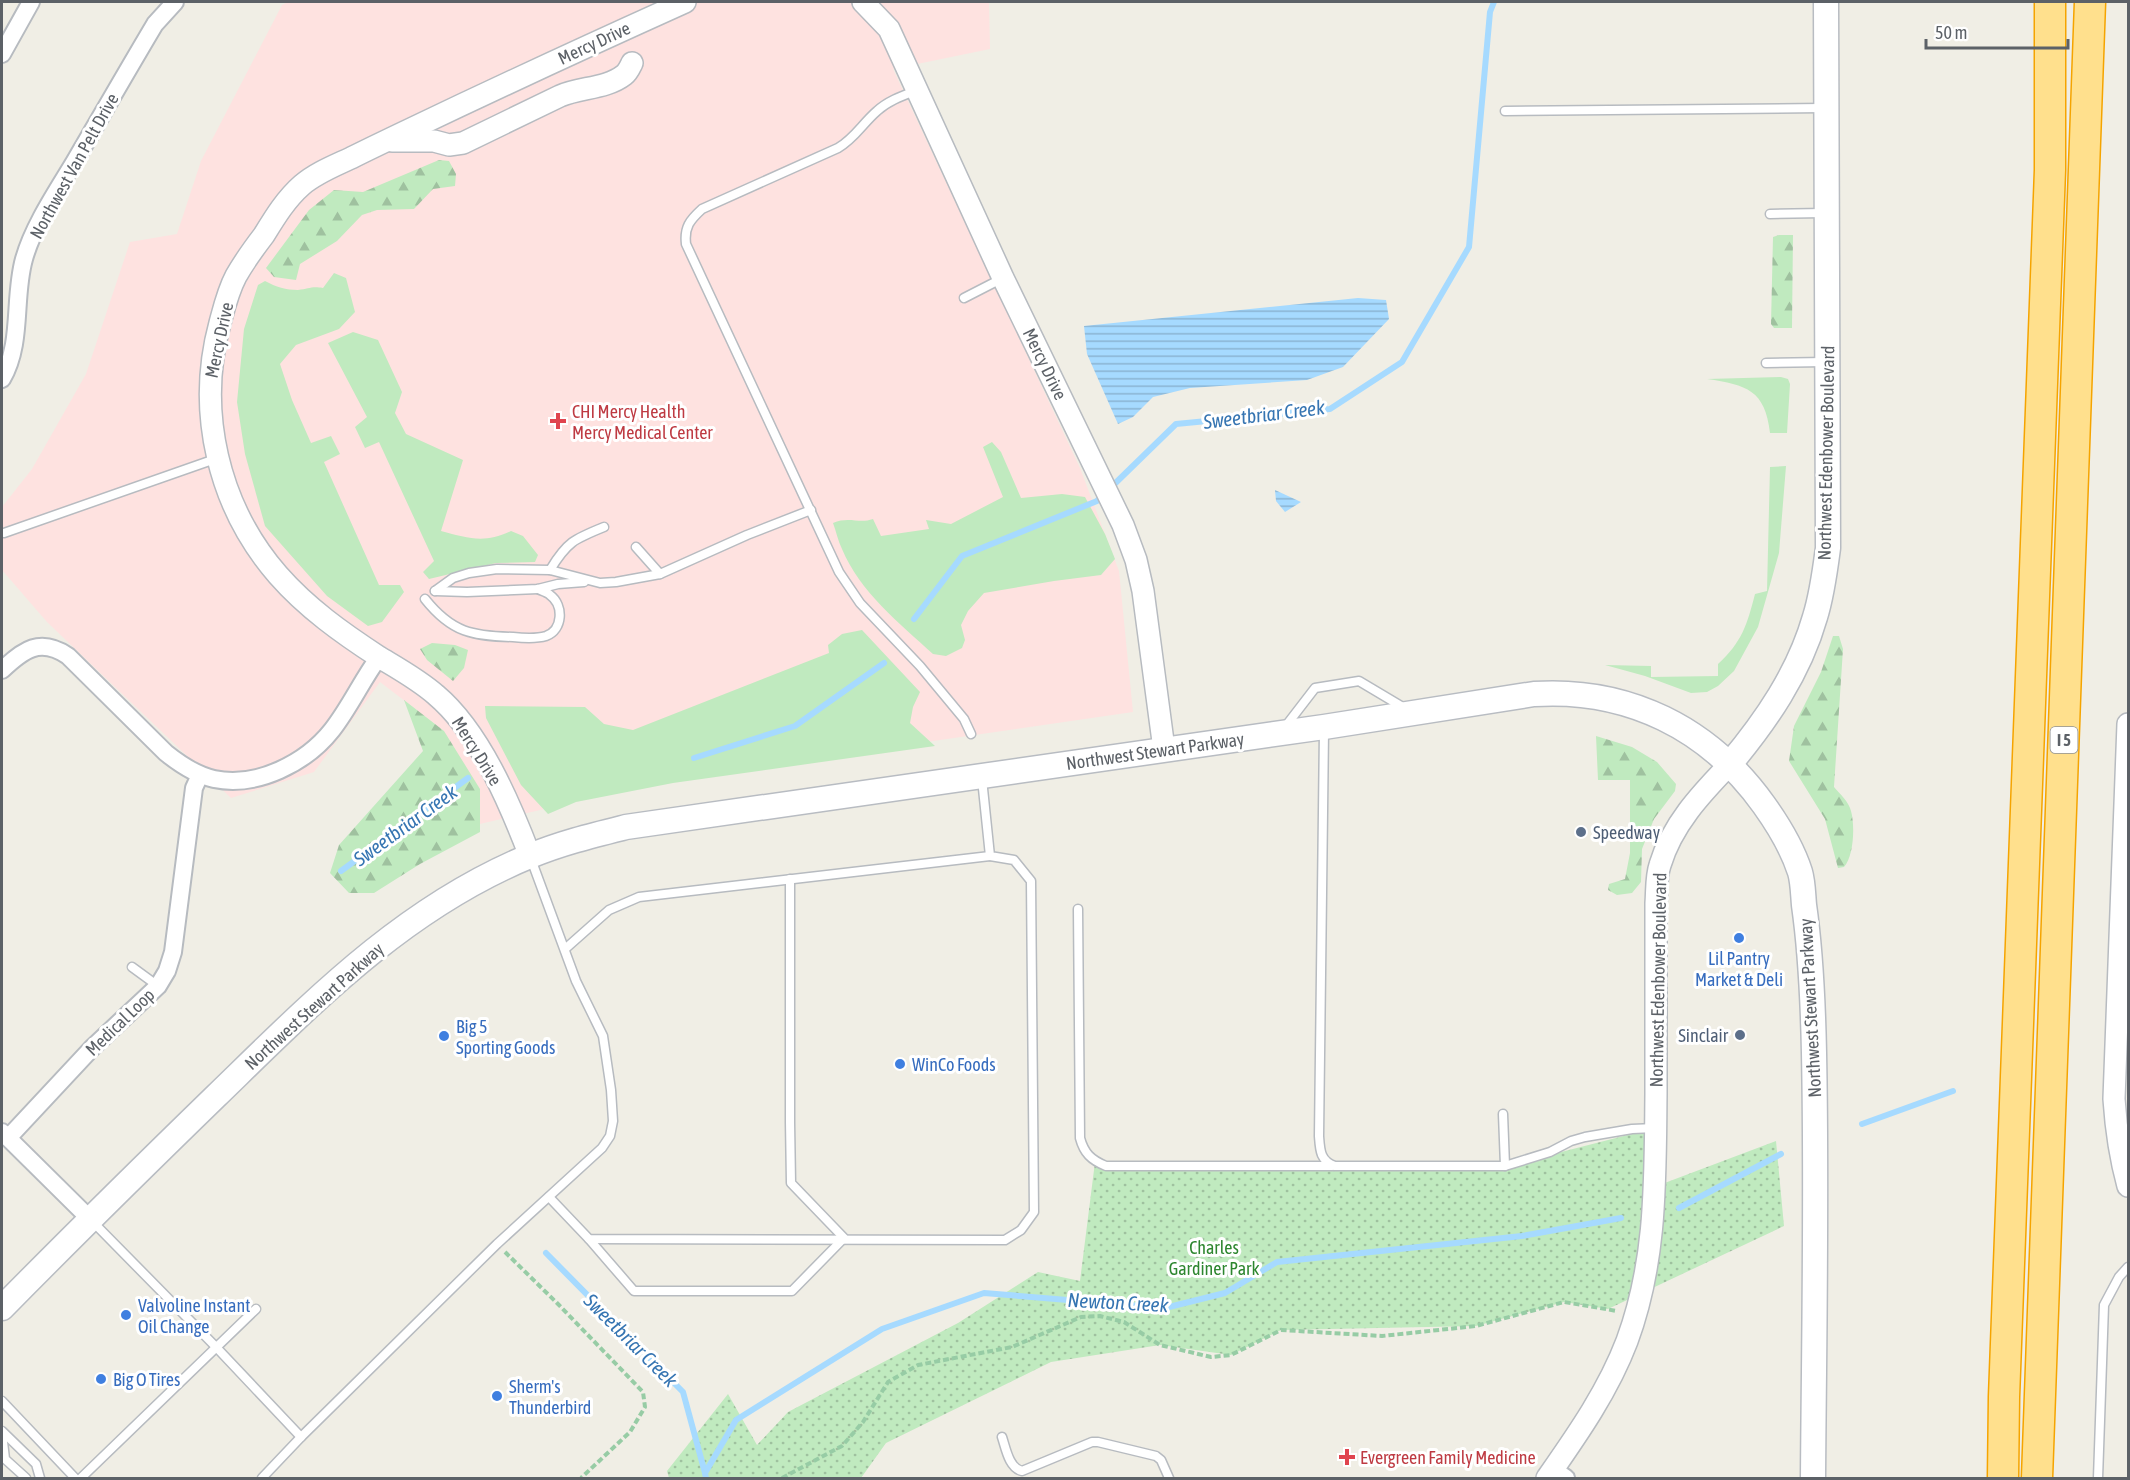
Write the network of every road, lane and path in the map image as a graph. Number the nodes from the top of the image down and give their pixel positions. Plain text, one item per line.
1 (31, 2) edge
2 (175, 2) edge
3 (685, 2) edge
4 (863, 2) edge
5 (1826, 2) edge
6 (2090, 2) edge
7 (2050, 3) edge
8 (2, 54) edge
9 (632, 63) dead end
10 (918, 89) junction
11 (1825, 108) junction
12 (1505, 111) dead end
13 (382, 142) junction
14 (1827, 213) junction
15 (1770, 214) dead end
16 (1003, 278) junction
17 (964, 298) dead end
18 (1827, 362) junction
19 (1766, 363) dead end
20 (2, 379) edge
21 (219, 458) junction
22 (811, 510) junction
23 (604, 527) dead end
24 (4, 533) dead end
25 (636, 547) dead end
26 (550, 570) junction
27 (660, 574) junction
28 (590, 581) junction
29 (538, 589) junction
30 (425, 599) dead end
31 (379, 657) junction
32 (2, 670) edge
33 (1412, 713) junction
34 (2128, 724) edge
35 (1324, 727) junction
36 (1281, 733) junction
37 (971, 734) dead end
38 (1164, 749) junction
39 (1729, 765) junction
40 (200, 775) junction
41 (981, 775) junction
42 (2127, 801) edge
43 (530, 856) junction
44 (990, 856) junction
45 (790, 879) junction
46 (1078, 909) dead end
47 (565, 949) junction
48 (132, 967) dead end
49 (158, 986) junction
50 (1503, 1114) dead end
51 (1656, 1128) junction
52 (5, 1135) edge
53 (1335, 1166) junction
54 (1504, 1166) junction
55 (2128, 1186) edge
56 (549, 1197) junction
57 (90, 1219) junction
58 (844, 1238) junction
59 (589, 1239) junction
60 (497, 1244) junction
61 (2128, 1267) edge
62 (2, 1308) edge
63 (256, 1309) dead end
64 (1636, 1314) junction
65 (216, 1347) junction
66 (2, 1401) edge
67 (2, 1432) edge
68 (301, 1437) junction
69 (1002, 1437) dead end
70 (1555, 1475) edge
71 (26, 1479) edge
72 (40, 1479) edge
73 (75, 1479) edge
74 (81, 1479) edge
75 (262, 1479) edge
76 (582, 1479) edge
77 (782, 1479) edge
78 (1169, 1479) edge
79 (1813, 1479) edge
80 (2003, 1479) edge
81 (2037, 1479) edge
82 (2098, 1479) edge

1 - 8 street
2 - 20 street, Northwest Van Pelt Drive
3 - 13 street, Mercy Drive
4 - 10 street, Mercy Drive
5 - 11 main road, Northwest Edenbower Boulevard
6 - 81 highway, I 5
7 - 80 highway, I 5
9 - 13 street
10 - 16 street, Mercy Drive
10 - 22 lane
11 - 12 lane
11 - 14 main road, Northwest Edenbower Boulevard
13 - 21 street, Mercy Drive
14 - 15 lane
14 - 18 main road, Northwest Edenbower Boulevard
16 - 17 lane
16 - 38 street, Mercy Drive
18 - 19 lane
18 - 39 main road, Northwest Edenbower Boulevard
21 - 24 lane
21 - 31 street, Mercy Drive
22 - 27 lane
22 - 37 lane
23 - 26 lane
25 - 27 lane
26 - 28 lane
26 - 29 lane
27 - 28 lane
28 - 29 lane
29 - 30 lane
31 - 40 street
31 - 43 street, Mercy Drive
32 - 40 street
33 - 35 main road, Northwest Stewart Parkway
33 - 36 lane
33 - 39 main road, Northwest Stewart Parkway
34 - 42 street
35 - 36 main road, Northwest Stewart Parkway
35 - 53 lane
36 - 38 main road, Northwest Stewart Parkway
38 - 41 main road, Northwest Stewart Parkway
39 - 51 street, Northwest Edenbower Boulevard
39 - 79 main road, Northwest Stewart Parkway
40 - 49 street, Medical Loop
41 - 43 main road, Northwest Stewart Parkway
41 - 44 lane
42 - 55 street
43 - 47 lane
43 - 57 main road, Northwest Stewart Parkway
44 - 45 lane
44 - 58 lane
45 - 47 lane
45 - 58 lane
46 - 53 lane
47 - 56 lane
48 - 49 lane
49 - 52 street, Medical Loop
50 - 54 lane
51 - 54 lane
51 - 64 street, Northwest Edenbower Boulevard
52 - 57 street
53 - 54 lane
56 - 59 lane
56 - 60 lane
57 - 62 main road, Northwest Stewart Parkway
57 - 65 lane
58 - 59 lane
58 - 59 lane
60 - 68 lane
60 - 76 path
61 - 82 lane
63 - 65 lane
64 - 70 street, Northwest Edenbower Boulevard
64 - 77 path
65 - 68 lane
65 - 74 lane
66 - 73 lane
67 - 71 lane
67 - 72 lane
68 - 75 lane
69 - 78 lane

